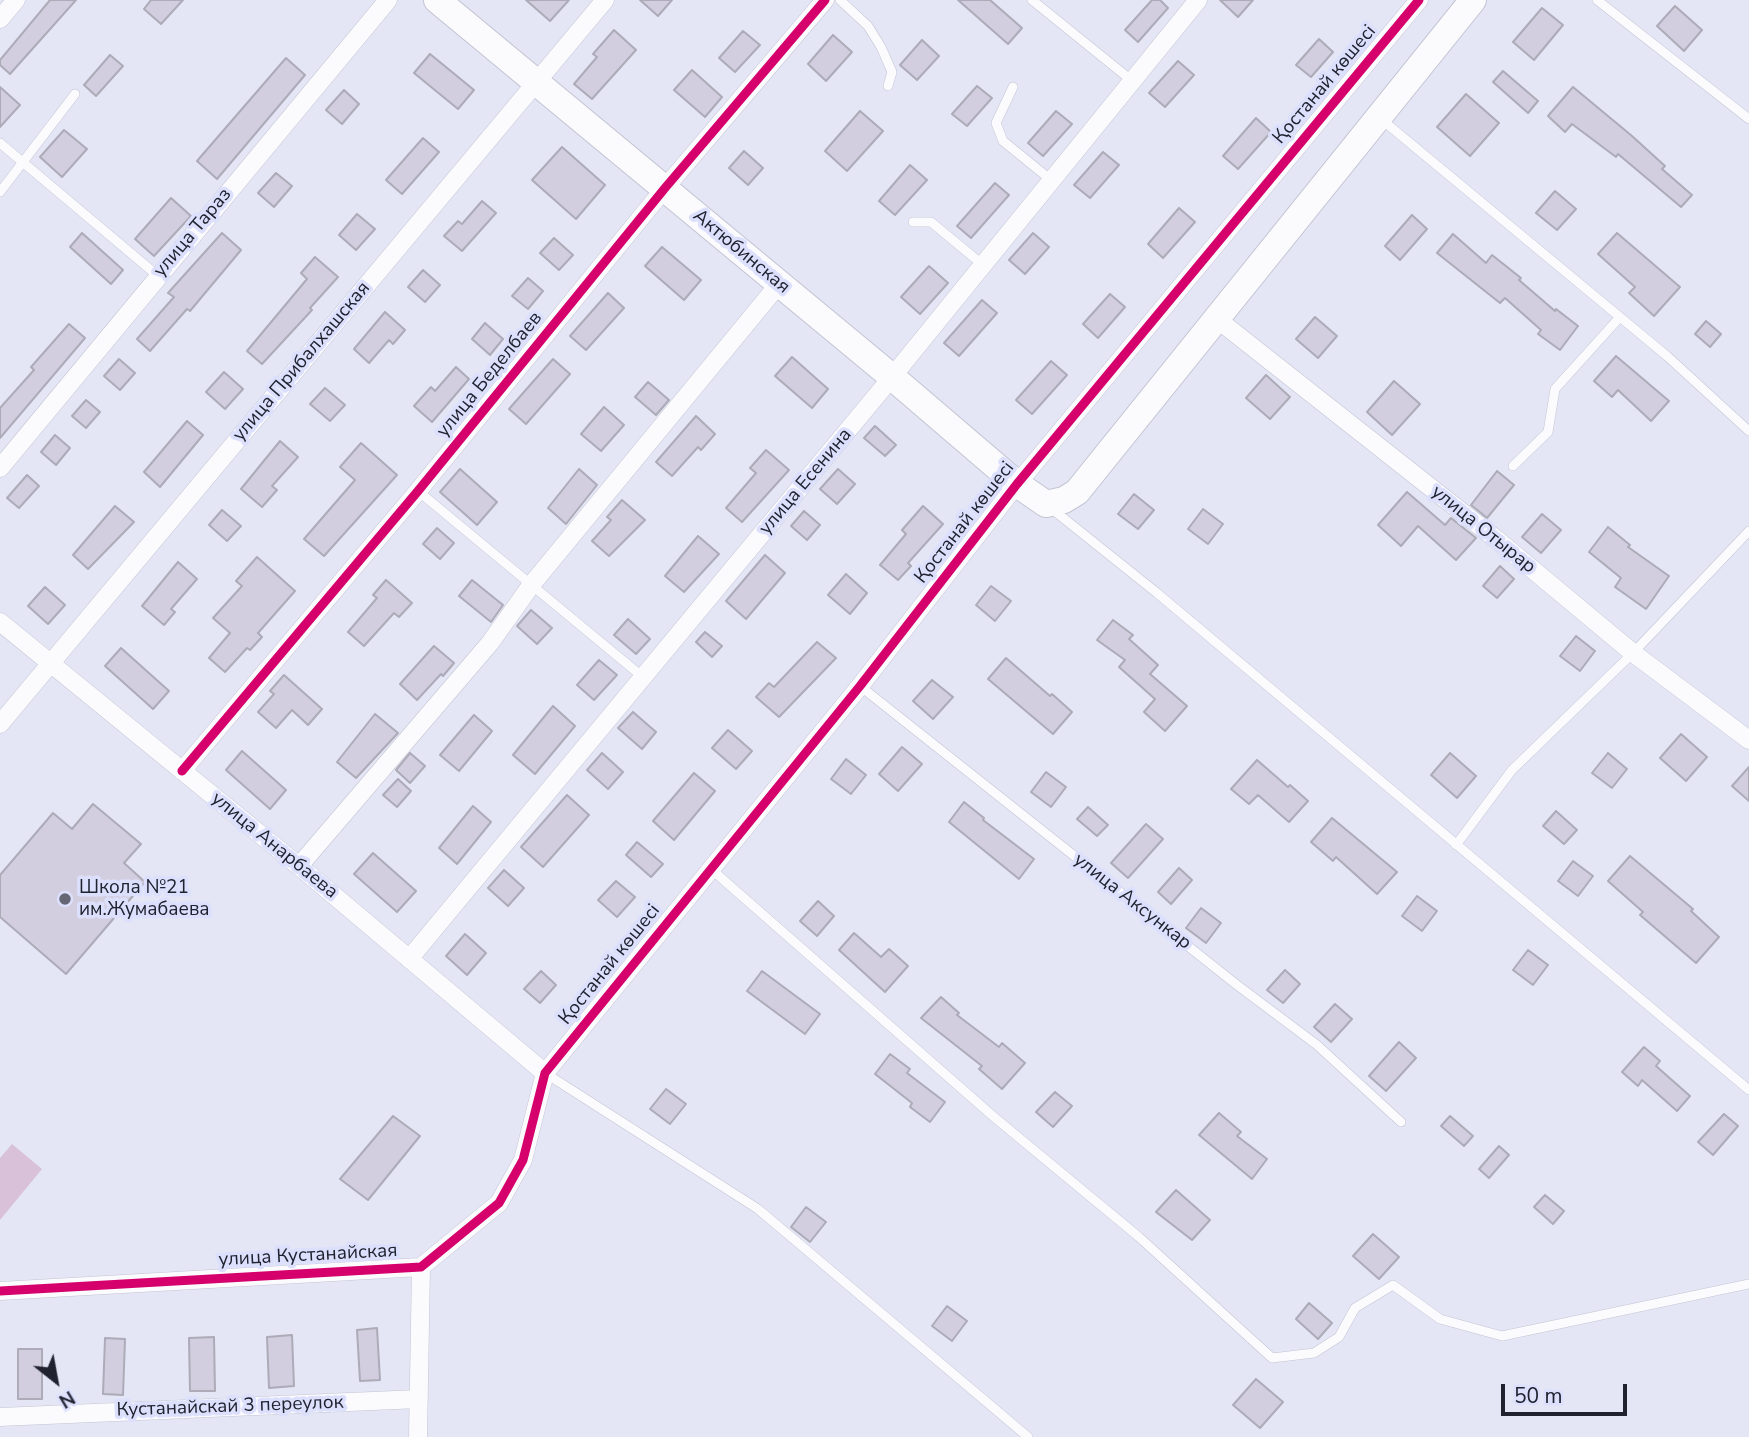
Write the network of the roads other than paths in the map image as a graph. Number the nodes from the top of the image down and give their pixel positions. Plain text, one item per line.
1 (16, 0) edge
2 (388, 0) edge
3 (437, 0) edge
4 (605, 0) edge
5 (825, 0) edge
6 (840, 0) edge
7 (1032, 0) edge
8 (1198, 0) edge
9 (1419, 0) edge
10 (1472, 0) edge
11 (1597, 0) edge
12 (0, 19) edge
13 (1131, 80) junction
14 (536, 83) junction
15 (888, 86) dead end
16 (1013, 87) dead end
17 (75, 94) dead end
18 (1379, 118) junction
19 (1749, 119) edge
20 (0, 143) edge
21 (23, 162) junction
22 (1051, 180) junction
23 (665, 188) junction
24 (0, 192) edge
25 (913, 222) dead end
26 (983, 265) junction
27 (158, 276) junction
28 (779, 284) junction
29 (1620, 317) junction
30 (1216, 319) junction
31 (892, 377) junction
32 (1749, 431) edge
33 (1513, 466) dead end
34 (0, 468) edge
35 (1017, 484) junction
36 (418, 491) junction
37 (1046, 503) junction
38 (1749, 531) edge
39 (532, 584) junction
40 (0, 622) edge
41 (1633, 653) junction
42 (50, 664) junction
43 (644, 678) junction
44 (860, 687) junction
45 (0, 724) edge
46 (1749, 740) edge
47 (182, 771) junction
48 (1456, 845) junction
49 (299, 866) junction
50 (711, 869) junction
51 (409, 959) junction
52 (545, 1073) junction
53 (1749, 1090) edge
54 (1401, 1122) dead end
55 (421, 1267) junction
56 (1749, 1284) edge
57 (0, 1291) edge
58 (419, 1399) junction
59 (0, 1417) edge
60 (418, 1437) edge
61 (1028, 1437) edge

1 - 12 street
2 - 27 street, улица Тараз
3 - 14 street, Актюбинская
4 - 14 street, улица Прибалхашская
5 - 23 street, улица Беделбаев
6 - 15 lane
7 - 13 lane
8 - 13 street, улица Есенина
9 - 35 street, Қостанай көшесі
10 - 18 street
11 - 19 lane
13 - 22 street, улица Есенина
14 - 23 street, Актюбинская
14 - 42 street, улица Прибалхашская
16 - 22 lane
17 - 21 lane
18 - 29 lane
18 - 30 street
20 - 21 lane
21 - 24 lane
21 - 27 lane
22 - 26 street, улица Есенина
23 - 28 street, Актюбинская
23 - 36 street, улица Беделбаев
25 - 26 lane
26 - 31 street, улица Есенина
27 - 34 street, улица Тараз
28 - 31 street, Актюбинская
28 - 39 street
29 - 32 lane
29 - 33 lane
30 - 37 street
30 - 41 street, улица Отырар
31 - 35 street, Актюбинская
31 - 43 street, улица Есенина
35 - 37 street, Актюбинская
35 - 44 street, Қостанай көшесі
36 - 39 lane
36 - 47 street, улица Беделбаев
37 - 48 lane
38 - 41 lane
39 - 43 lane
39 - 49 street
40 - 42 street, улица Анарбаева
41 - 46 street, улица Отырар
41 - 48 lane
42 - 45 street, улица Прибалхашская
42 - 47 street, улица Анарбаева
43 - 51 street, улица Есенина
44 - 50 street, Қостанай көшесі
44 - 54 lane, улица Аксункар
47 - 49 street, улица Анарбаева
48 - 53 lane
49 - 51 street, улица Анарбаева
50 - 52 street, Қостанай көшесі
50 - 56 lane
51 - 52 street, улица Анарбаева
52 - 55 street, улица Кустанайская
52 - 61 lane
55 - 57 street, улица Кустанайская
55 - 58 street
58 - 59 street, Кустанайскай 3 переулок
58 - 60 street

